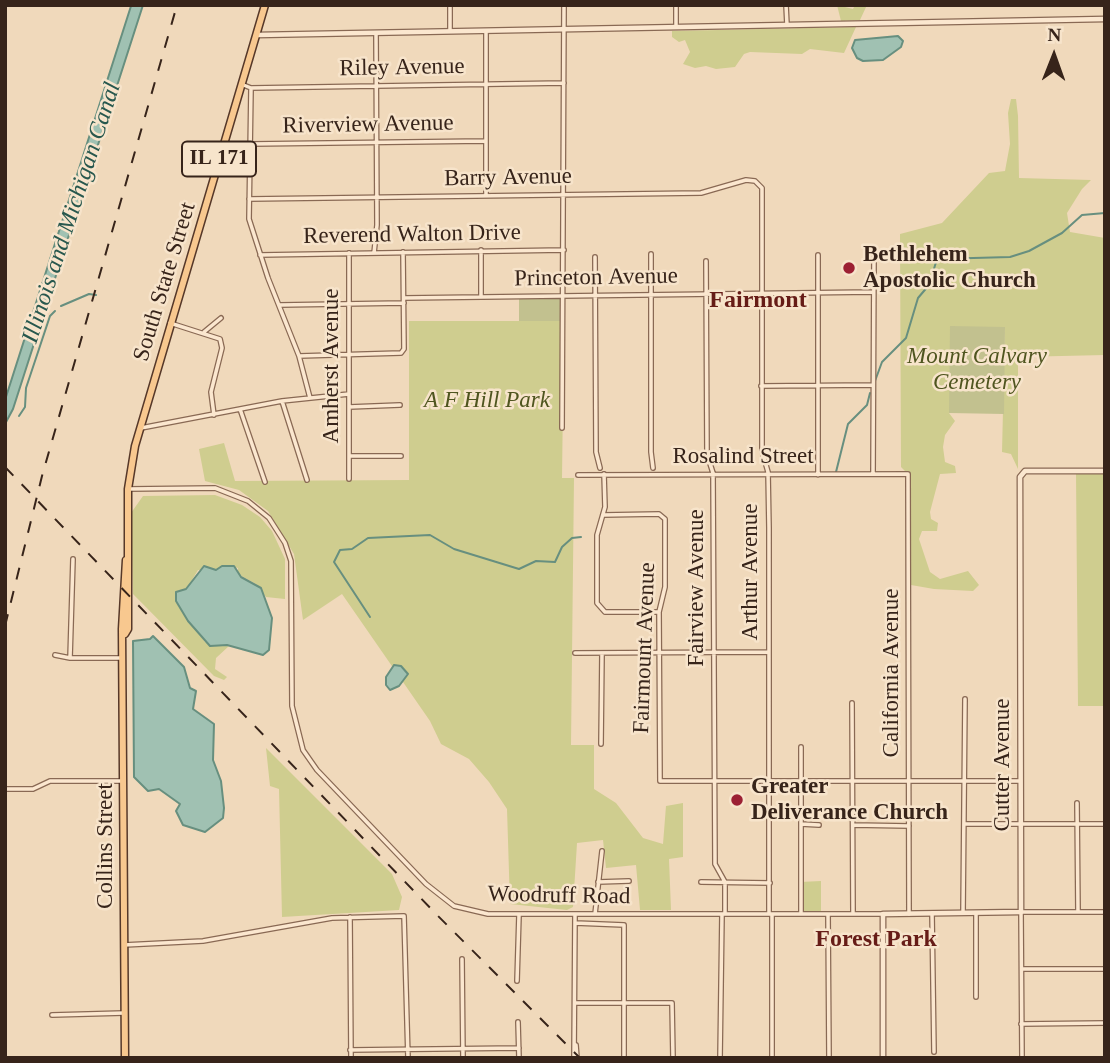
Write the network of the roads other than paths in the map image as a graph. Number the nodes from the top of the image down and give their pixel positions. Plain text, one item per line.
1 (265, 5) edge
2 (450, 5) edge
3 (564, 5) edge
4 (676, 5) edge
5 (786, 5) edge
6 (1105, 19) edge
7 (787, 25) junction
8 (676, 27) junction
9 (564, 30) junction
10 (486, 31) junction
11 (450, 32) junction
12 (376, 33) junction
13 (257, 34) junction
14 (564, 83) junction
15 (242, 85) junction
16 (486, 85) junction
17 (375, 86) junction
18 (251, 88) junction
19 (485, 141) junction
20 (375, 142) junction
21 (251, 144) junction
22 (762, 188) joint
23 (564, 195) junction
24 (486, 196) junction
25 (377, 198) junction
26 (249, 200) junction
27 (481, 250) junction
28 (564, 250) junction
29 (403, 252) junction
30 (349, 253) junction
31 (374, 253) junction
32 (874, 253) dead end
33 (651, 254) dead end
34 (260, 255) junction
35 (818, 256) dead end
36 (595, 257) dead end
37 (706, 261) dead end
38 (873, 292) junction
39 (761, 293) junction
40 (818, 293) junction
41 (706, 294) junction
42 (651, 295) junction
43 (595, 296) junction
44 (564, 297) junction
45 (481, 298) junction
46 (404, 301) junction
47 (349, 304) junction
48 (280, 305) junction
49 (221, 318) dead end
50 (170, 323) junction
51 (204, 332) junction
52 (299, 356) junction
53 (350, 356) junction
54 (818, 385) junction
55 (873, 385) junction
56 (761, 386) junction
57 (349, 394) junction
58 (310, 398) junction
59 (282, 401) junction
60 (400, 405) dead end
61 (349, 407) junction
62 (240, 409) junction
63 (214, 415) junction
64 (139, 428) junction
65 (562, 428) dead end
66 (349, 456) junction
67 (401, 456) dead end
68 (600, 468) dead end
69 (653, 468) dead end
70 (1105, 471) edge
71 (768, 472) junction
72 (713, 473) junction
73 (604, 474) junction
74 (873, 474) junction
75 (908, 474) joint
76 (579, 475) dead end
77 (818, 475) junction
78 (349, 479) dead end
79 (307, 480) dead end
80 (265, 482) dead end
81 (128, 489) junction
82 (603, 515) junction
83 (73, 559) dead end
84 (659, 612) junction
85 (660, 652) junction
86 (715, 652) junction
87 (769, 652) junction
88 (575, 653) dead end
89 (602, 653) junction
90 (55, 655) dead end
91 (70, 658) junction
92 (125, 658) junction
93 (965, 699) dead end
94 (852, 703) dead end
95 (601, 744) dead end
96 (801, 747) dead end
97 (124, 781) junction
98 (769, 781) junction
99 (801, 781) junction
100 (853, 781) junction
101 (909, 781) junction
102 (965, 781) junction
103 (1020, 781) junction
104 (714, 783) junction
105 (5, 789) edge
106 (1077, 803) dead end
107 (801, 824) junction
108 (819, 824) dead end
109 (964, 824) junction
110 (1077, 824) junction
111 (1105, 824) edge
112 (853, 825) junction
113 (1021, 825) junction
114 (909, 826) junction
115 (602, 851) dead end
116 (629, 881) dead end
117 (598, 882) junction
118 (701, 882) dead end
119 (725, 882) junction
120 (769, 883) junction
121 (1021, 912) junction
122 (1078, 912) junction
123 (1105, 912) edge
124 (932, 913) junction
125 (963, 913) junction
126 (976, 913) junction
127 (575, 914) junction
128 (595, 914) junction
129 (723, 914) junction
130 (771, 914) junction
131 (802, 914) junction
132 (828, 914) junction
133 (853, 914) junction
134 (883, 914) junction
135 (909, 914) junction
136 (519, 915) junction
137 (351, 917) junction
138 (575, 923) junction
139 (124, 945) junction
140 (462, 959) dead end
141 (1022, 969) junction
142 (1105, 969) edge
143 (517, 981) dead end
144 (976, 997) dead end
145 (575, 1003) junction
146 (624, 1003) junction
147 (124, 1013) junction
148 (51, 1015) dead end
149 (518, 1022) dead end
150 (1105, 1023) edge
151 (1021, 1024) junction
152 (463, 1048) junction
153 (519, 1048) junction
154 (408, 1049) junction
155 (351, 1050) junction
156 (934, 1052) dead end
157 (125, 1058) edge
158 (351, 1058) edge
159 (408, 1058) edge
160 (463, 1058) edge
161 (519, 1058) edge
162 (575, 1058) edge
163 (624, 1058) edge
164 (673, 1058) edge
165 (720, 1058) edge
166 (772, 1058) edge
167 (829, 1058) edge
168 (883, 1058) edge
169 (1022, 1058) edge

1 - 13 main road, South State Street / IL 171
2 - 11 street
3 - 9 street
4 - 8 street
5 - 7 street
6 - 7 street
7 - 8 street
8 - 9 street
9 - 10 street
9 - 14 street
10 - 11 street
10 - 16 street
11 - 12 street
12 - 13 street
12 - 17 street
13 - 15 main road, South State Street / IL 171
14 - 16 street, Riley Avenue
14 - 23 street
15 - 18 street, Riley Avenue
15 - 50 main road, South State Street / IL 171
16 - 17 street, Riley Avenue
16 - 19 street
17 - 18 street, Riley Avenue
17 - 20 street
18 - 21 street
19 - 20 street, Riverview Avenue
19 - 24 street
20 - 21 street, Riverview Avenue
20 - 25 street
21 - 26 street
22 - 23 street, Barry Avenue
22 - 39 street, Arthur Avenue
23 - 24 street, Barry Avenue
23 - 28 street
24 - 25 street, Barry Avenue
25 - 26 street, Barry Avenue
25 - 31 street
26 - 34 street
27 - 28 street, Reverend Walton Drive
27 - 29 street, Reverend Walton Drive
27 - 45 street
28 - 44 street
29 - 31 street, Reverend Walton Drive
29 - 46 street
30 - 31 street, Reverend Walton Drive
30 - 34 street, Reverend Walton Drive
30 - 47 street, Amherst Avenue
32 - 38 street
33 - 42 street
34 - 48 street
35 - 40 street
36 - 43 street
37 - 41 street, Fairview Avenue
38 - 40 street, Princeton Avenue
38 - 55 street
39 - 40 street, Princeton Avenue
39 - 41 street, Princeton Avenue
39 - 56 street, Arthur Avenue
40 - 54 street
41 - 42 street, Princeton Avenue
41 - 72 street, Fairview Avenue
42 - 43 street, Princeton Avenue
42 - 69 street
43 - 44 street, Princeton Avenue
43 - 68 street
44 - 45 street, Princeton Avenue
44 - 65 street
45 - 46 street, Princeton Avenue
46 - 47 street, Princeton Avenue
46 - 53 street
47 - 48 street, Princeton Avenue
47 - 53 street, Amherst Avenue
48 - 52 street
49 - 51 street
50 - 51 street
50 - 64 main road, South State Street / IL 171
51 - 63 street
52 - 53 street
52 - 58 street
53 - 57 street, Amherst Avenue
54 - 55 street
54 - 56 street
54 - 77 street
55 - 74 street
56 - 71 street, Arthur Avenue
57 - 58 street
57 - 61 street, Amherst Avenue
58 - 59 street
59 - 62 street
59 - 79 street
60 - 61 street
61 - 66 street, Amherst Avenue
62 - 63 street
62 - 80 street
63 - 64 street
64 - 81 main road, South State Street / IL 171
66 - 67 street
66 - 78 street, Amherst Avenue
70 - 103 street, Cutter Avenue
71 - 72 street, Rosalind Street
71 - 77 street, Rosalind Street
71 - 87 street, Arthur Avenue
72 - 73 street, Rosalind Street
72 - 86 street, Fairview Avenue
73 - 76 street, Rosalind Street
73 - 82 street
74 - 75 street, Rosalind Street
74 - 77 street, Rosalind Street
75 - 101 street, California Avenue
81 - 92 main road, Collins Street / IL 171
81 - 136 street, Woodruff Road
82 - 84 street
82 - 84 street, Fairmount Avenue
83 - 91 street
84 - 85 street, Fairmount Avenue
85 - 86 street
85 - 89 street
85 - 104 street, Fairmount Avenue
86 - 87 street
86 - 104 street, Fairview Avenue
87 - 98 street, Arthur Avenue
88 - 89 street
89 - 95 street
90 - 91 street
91 - 92 street
92 - 97 main road, Collins Street / IL 171
93 - 102 street
94 - 100 street
96 - 99 street
97 - 105 street
97 - 139 main road, Collins Street / IL 171
98 - 99 street
98 - 104 street
98 - 120 street, Arthur Avenue
99 - 100 street
99 - 107 street
100 - 101 street
100 - 112 street
101 - 102 street
101 - 114 street, California Avenue
102 - 103 street
102 - 109 street
103 - 113 street, Cutter Avenue
104 - 119 street, Fairview Avenue
106 - 110 street
107 - 108 street
107 - 131 street
109 - 113 street
109 - 125 street
110 - 111 street
110 - 113 street
110 - 122 street
112 - 114 street
112 - 133 street
113 - 121 street, Cutter Avenue
114 - 135 street, California Avenue
115 - 117 street
116 - 117 street
117 - 128 street
118 - 119 street
119 - 120 street
119 - 129 street, Fairview Avenue
120 - 130 street, Arthur Avenue
121 - 122 street, Woodruff Road
121 - 126 street, Woodruff Road
121 - 141 street, Cutter Avenue
122 - 123 street, Woodruff Road
124 - 125 street, Woodruff Road
124 - 135 street, Woodruff Road
124 - 156 street
125 - 126 street, Woodruff Road
126 - 144 street
127 - 128 street, Woodruff Road
127 - 136 street, Woodruff Road
127 - 138 street
128 - 129 street, Woodruff Road
129 - 130 street, Woodruff Road
129 - 165 street, Fairview Avenue
130 - 131 street, Woodruff Road
130 - 166 street, Arthur Avenue
131 - 132 street, Woodruff Road
132 - 133 street, Woodruff Road
132 - 167 street
133 - 134 street, Woodruff Road
134 - 135 street, Woodruff Road
134 - 168 street
136 - 143 street
137 - 139 street
137 - 154 street
137 - 155 street
138 - 145 street
138 - 146 street, Woodruff Road
139 - 147 main road, Collins Street / IL 171
140 - 152 street
141 - 142 street
141 - 151 street, Cutter Avenue
145 - 146 street
145 - 162 street
146 - 163 street
146 - 164 street
147 - 148 street
147 - 157 main road, Collins Street / IL 171
149 - 153 street
150 - 151 street
151 - 169 street, Cutter Avenue
152 - 153 street
152 - 154 street
152 - 160 street
153 - 161 street
154 - 155 street
154 - 159 street
155 - 158 street

